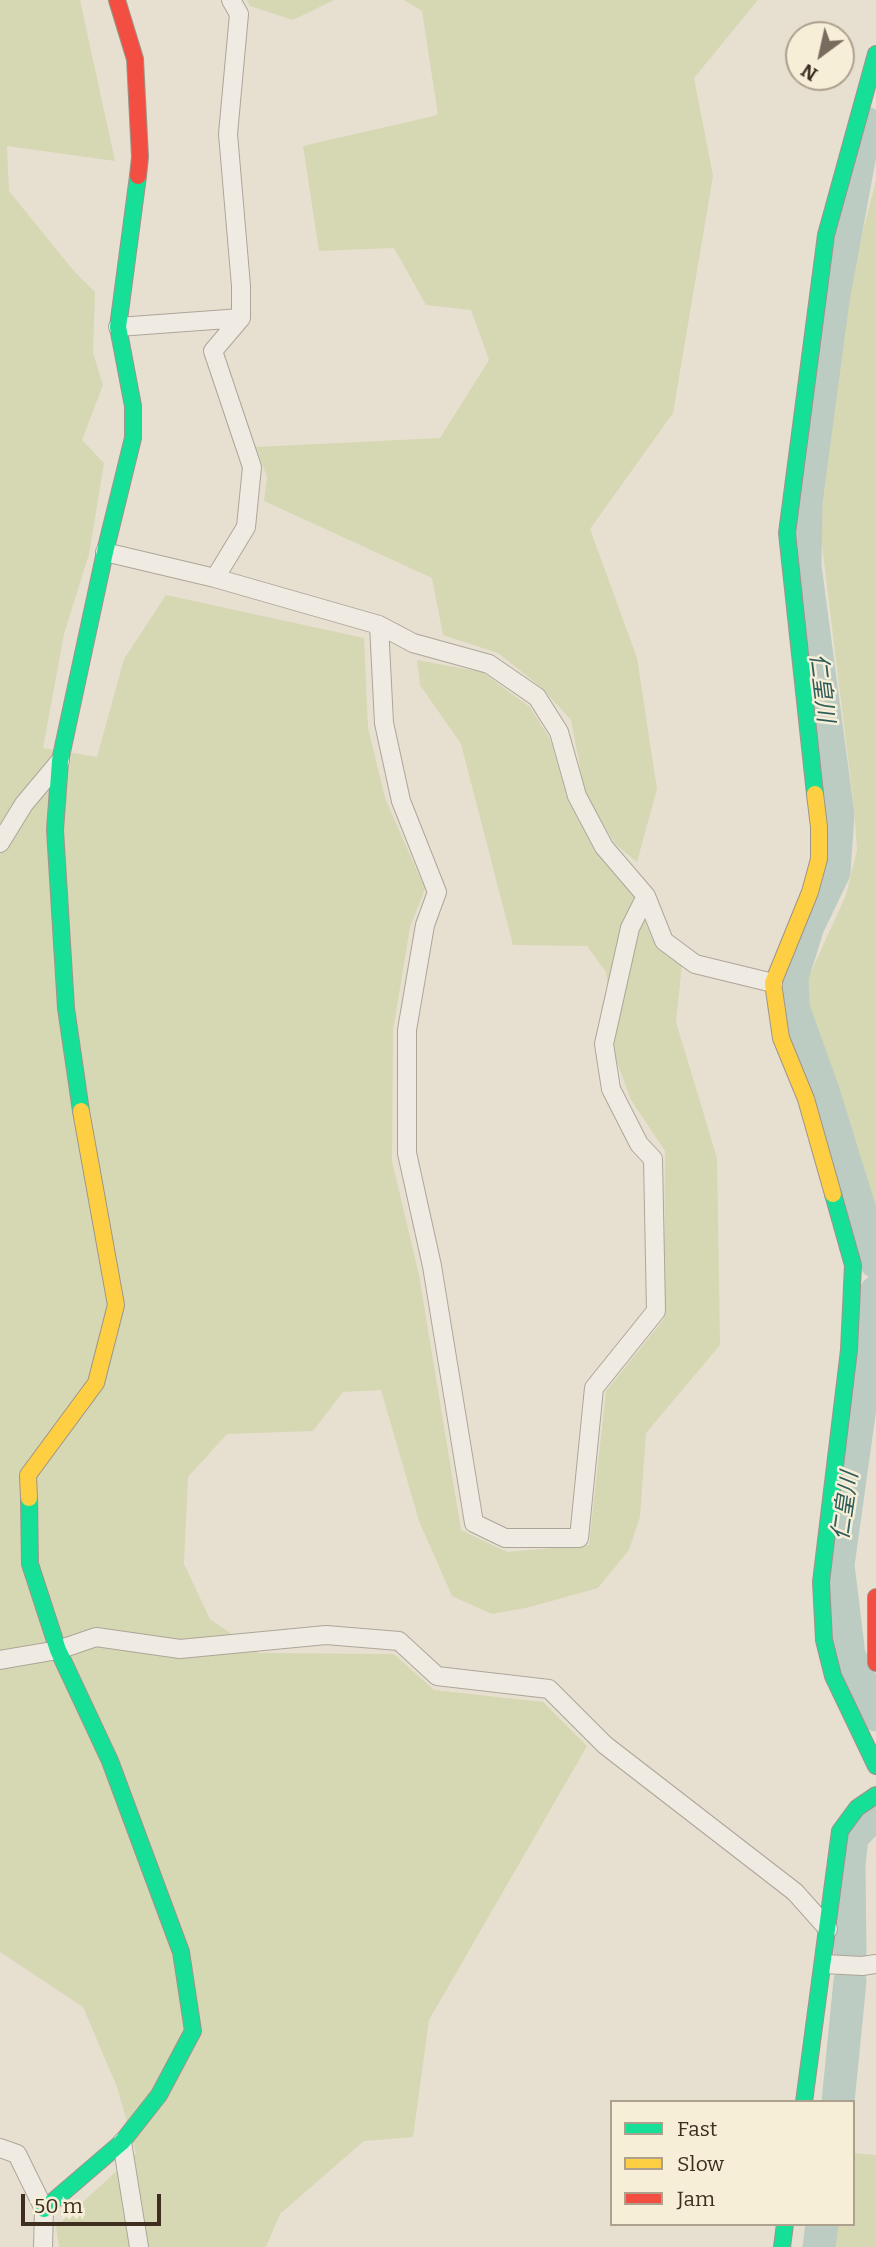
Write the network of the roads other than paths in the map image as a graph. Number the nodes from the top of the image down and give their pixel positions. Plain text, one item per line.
1 (117, 0) edge
2 (231, 0) edge
3 (876, 54) edge
4 (241, 318) junction
5 (118, 327) junction
6 (105, 552) junction
7 (215, 578) junction
8 (379, 625) junction
9 (61, 761) junction
10 (0, 843) edge
11 (646, 896) junction
12 (774, 983) junction
13 (876, 1597) edge
14 (58, 1650) junction
15 (0, 1660) edge
16 (876, 1663) edge
17 (876, 1766) edge
18 (876, 1795) edge
19 (828, 1929) junction
20 (824, 1964) junction
21 (876, 1964) edge
22 (804, 2100) edge
23 (122, 2142) junction
24 (0, 2148) edge
25 (44, 2209) junction
26 (785, 2226) edge
27 (43, 2247) edge
28 (139, 2247) edge
29 (782, 2247) edge

1 - 5 street
2 - 4 street
3 - 12 street
4 - 5 street
4 - 7 street
5 - 6 street
6 - 7 street
6 - 9 street
7 - 8 street
8 - 11 street
8 - 11 street
9 - 10 street
9 - 14 street
11 - 12 street
12 - 17 street
13 - 16 street
14 - 15 street
14 - 19 street
14 - 23 street
18 - 19 street
19 - 20 street
20 - 21 street
20 - 22 street
23 - 25 street
23 - 28 street
24 - 25 street
25 - 27 street
26 - 29 street

